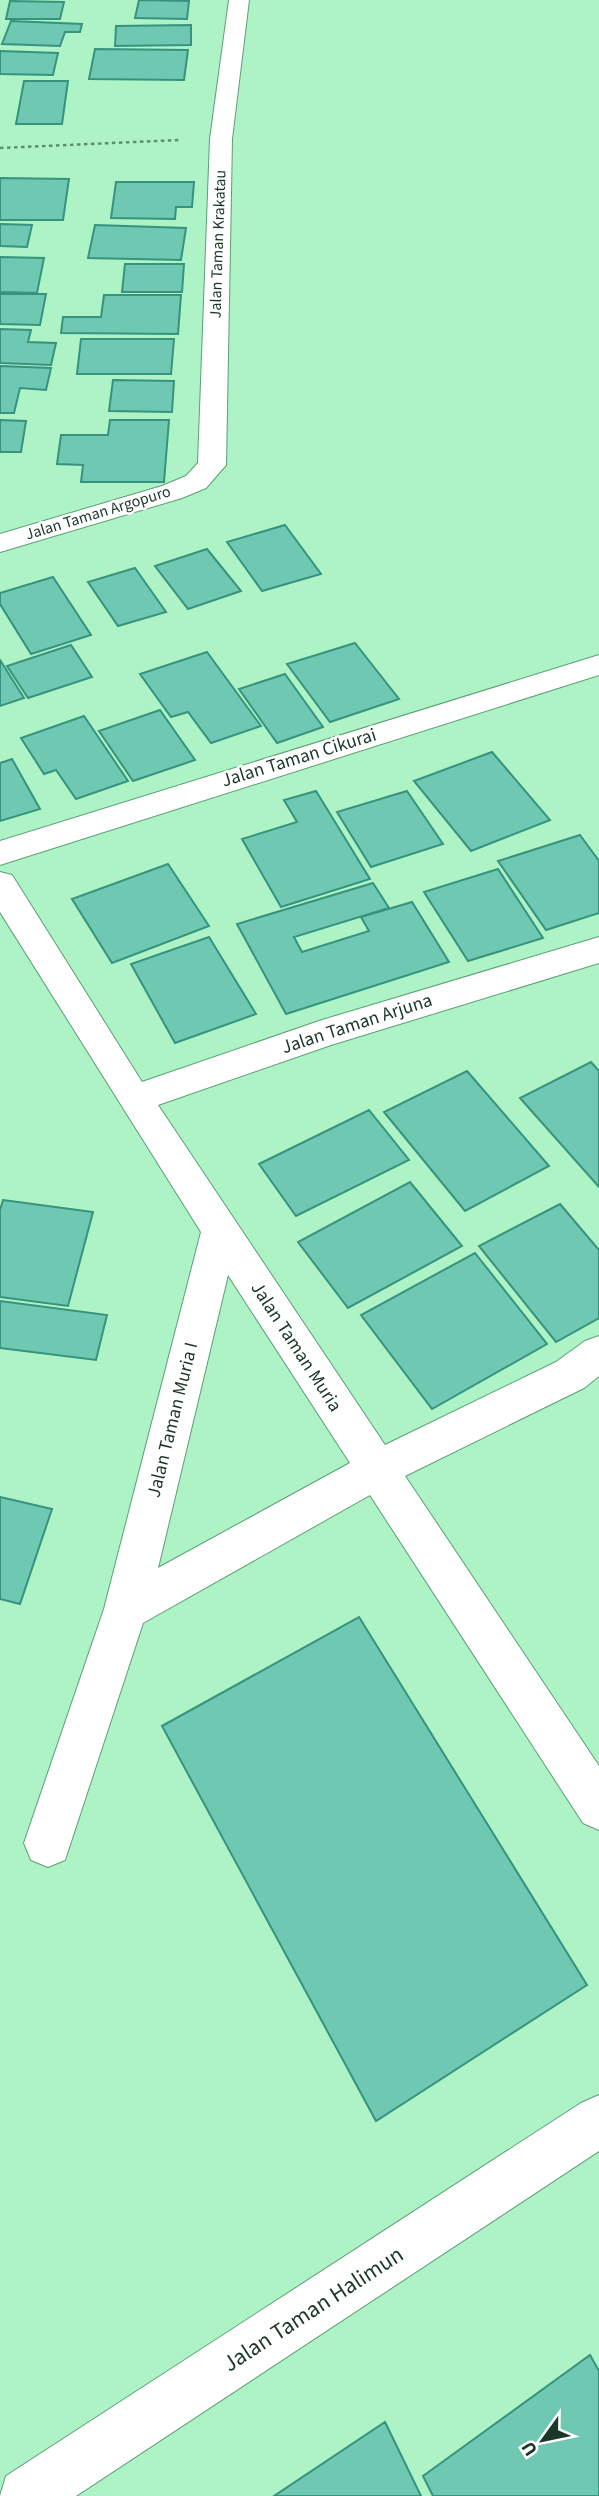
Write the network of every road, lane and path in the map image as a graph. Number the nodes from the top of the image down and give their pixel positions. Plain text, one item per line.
1 (239, 0) edge
2 (222, 139) junction
3 (0, 148) edge
4 (196, 482) joint
5 (0, 543) edge
6 (599, 665) edge
7 (0, 853) edge
8 (0, 884) edge
9 (593, 959) edge
10 (134, 1099) junction
11 (220, 1231) junction
12 (599, 1353) edge
13 (376, 1469) junction
14 (126, 1609) junction
15 (599, 1807) edge
16 (48, 1843) dead end
17 (599, 2121) edge
18 (26, 2496) edge

1 - 2 street, Jalan Taman Krakatau
2 - 3 path
2 - 4 street, Jalan Taman Krakatau
4 - 5 street, Jalan Taman Argopuro
6 - 7 street, Jalan Taman Cikurai
8 - 10 street, Jalan Taman Muria
9 - 10 street, Jalan Taman Arjuna
10 - 11 street, Jalan Taman Muria
11 - 13 street, Jalan Taman Muria
11 - 14 street, Jalan Taman Muria I
12 - 13 street
13 - 14 street
13 - 15 street, Jalan Taman Muria
14 - 16 street, Jalan Taman Muria I
17 - 18 street, Jalan Taman Halimun

